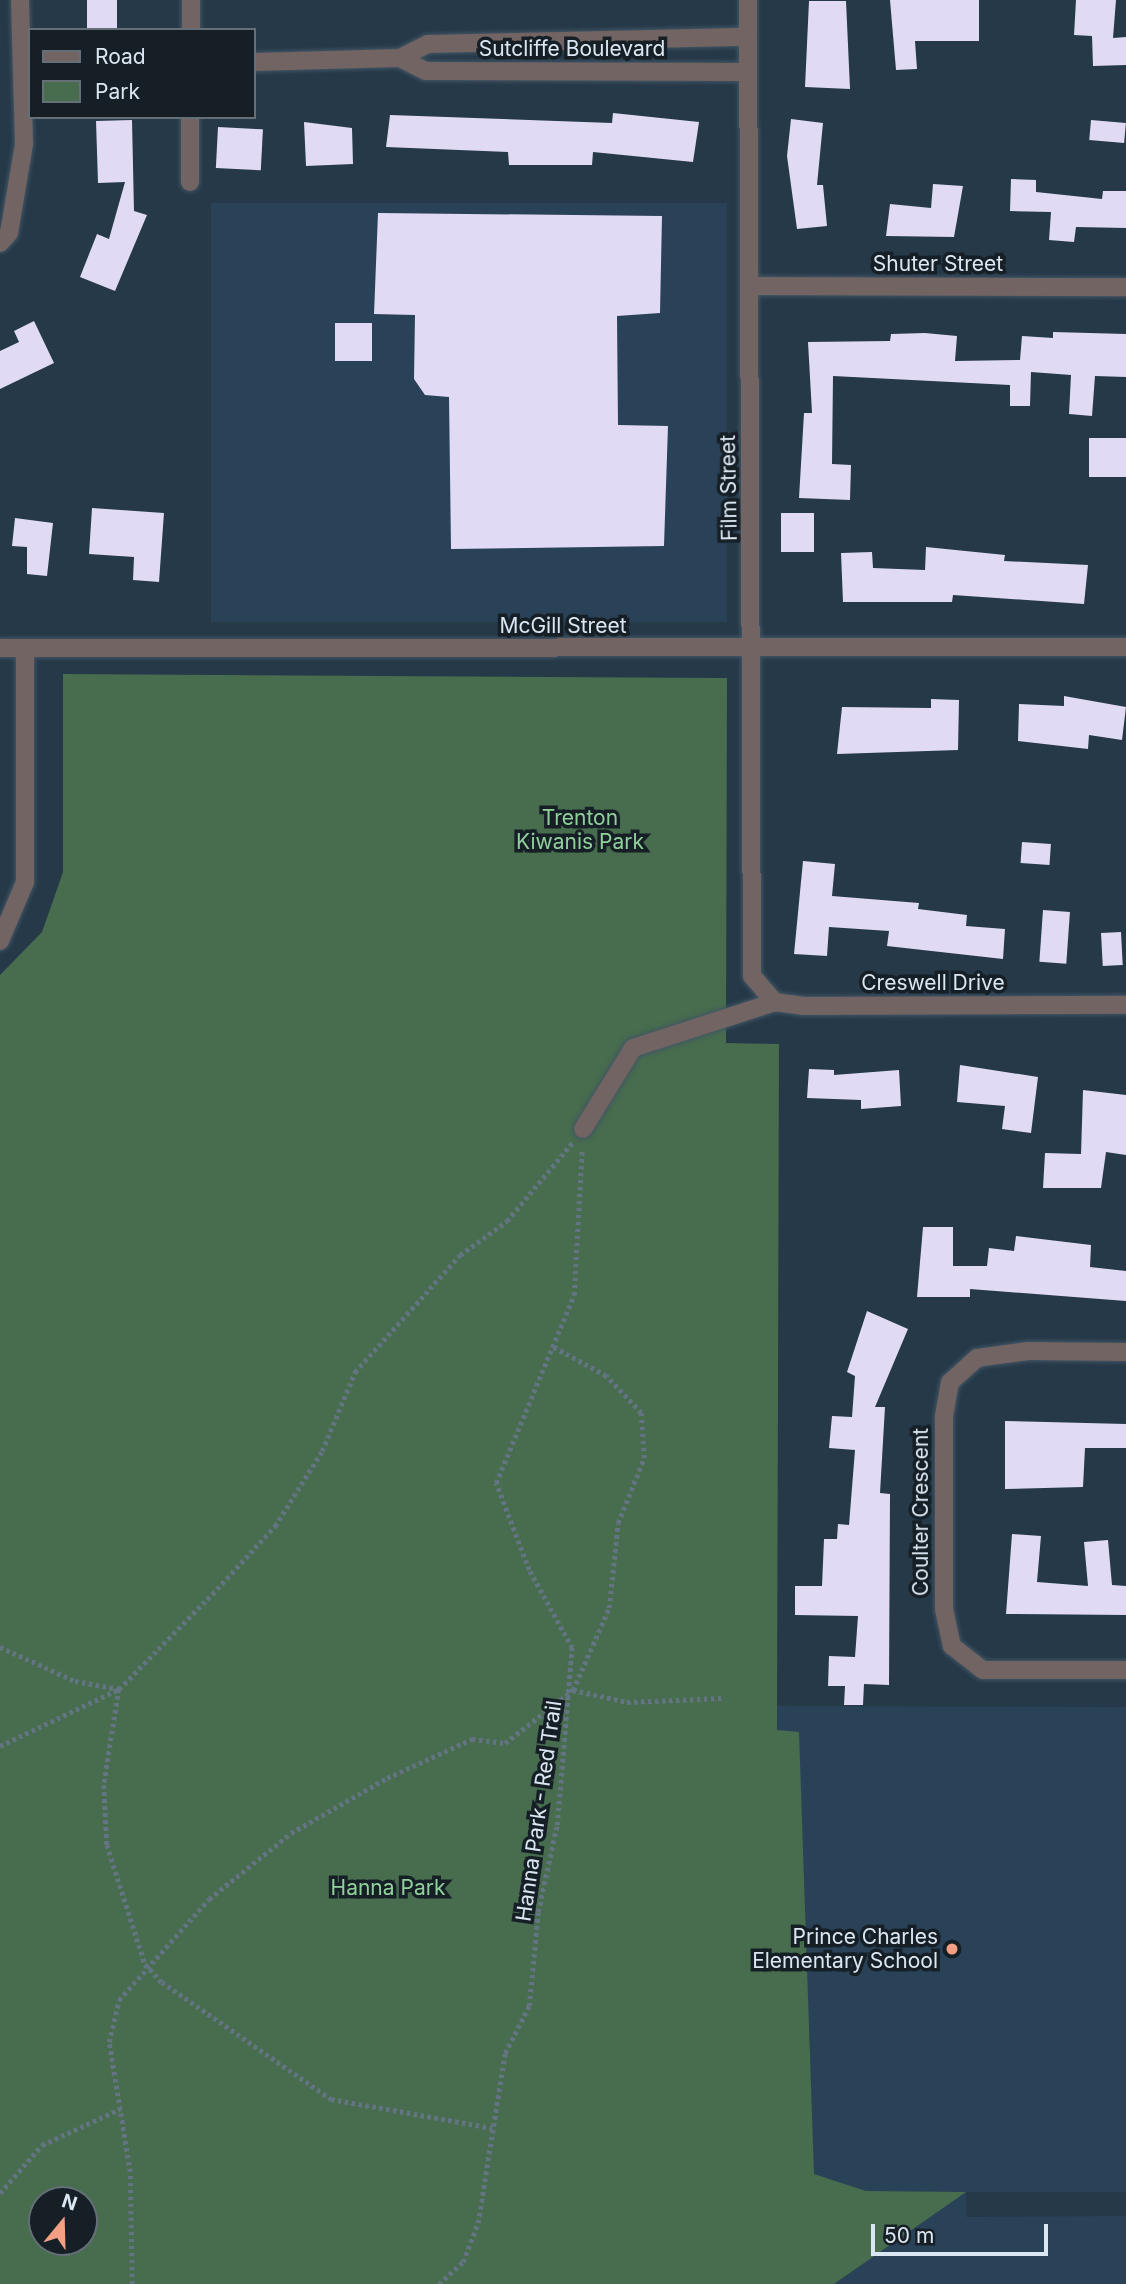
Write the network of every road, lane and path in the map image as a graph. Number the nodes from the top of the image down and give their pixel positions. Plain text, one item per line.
1 (20, 0) edge
2 (191, 0) edge
3 (748, 0) edge
4 (191, 28) edge
5 (747, 37) junction
6 (400, 58) junction
7 (256, 62) edge
8 (747, 72) junction
9 (190, 119) edge
10 (190, 182) dead end
11 (0, 243) edge
12 (749, 286) junction
13 (1126, 288) edge
14 (1126, 646) edge
15 (0, 649) edge
16 (25, 649) junction
17 (753, 649) junction
18 (0, 941) edge
19 (775, 1002) junction
20 (1126, 1005) edge
21 (583, 1129) junction
22 (553, 1347) junction
23 (1126, 1352) edge
24 (0, 1647) edge
25 (1126, 1670) edge
26 (119, 1689) junction
27 (573, 1690) junction
28 (722, 1698) dead end
29 (0, 1746) edge
30 (145, 1964) junction
31 (120, 2109) junction
32 (492, 2128) junction
33 (0, 2193) edge
34 (132, 2284) edge
35 (439, 2284) edge

1 - 11 street
2 - 4 street
3 - 5 street, Film Street
5 - 6 street, Sutcliffe Boulevard
5 - 8 street, Film Street
6 - 7 street, Sutcliffe Boulevard
6 - 8 street, Sutcliffe Boulevard
8 - 12 street, Film Street
9 - 10 street
12 - 13 street, Shuter Street
12 - 17 street, Film Street
14 - 17 street, McGill Street
15 - 16 street, McGill Street
16 - 17 street, McGill Street
16 - 18 street
17 - 19 street, Film Street
19 - 20 street, Creswell Drive
19 - 21 street, Creswell Drive
21 - 22 path, Hanna Park - Red Trail
21 - 26 path
22 - 27 path, Hanna Park - Red Trail
22 - 27 path
23 - 25 street, Coulter Crescent
24 - 26 path
26 - 29 path
26 - 30 path
27 - 28 path
27 - 30 path
27 - 32 path, Hanna Park - Red Trail
30 - 31 path
30 - 32 path
31 - 33 path
31 - 34 path
32 - 35 path, Hanna Park - Red Trail

